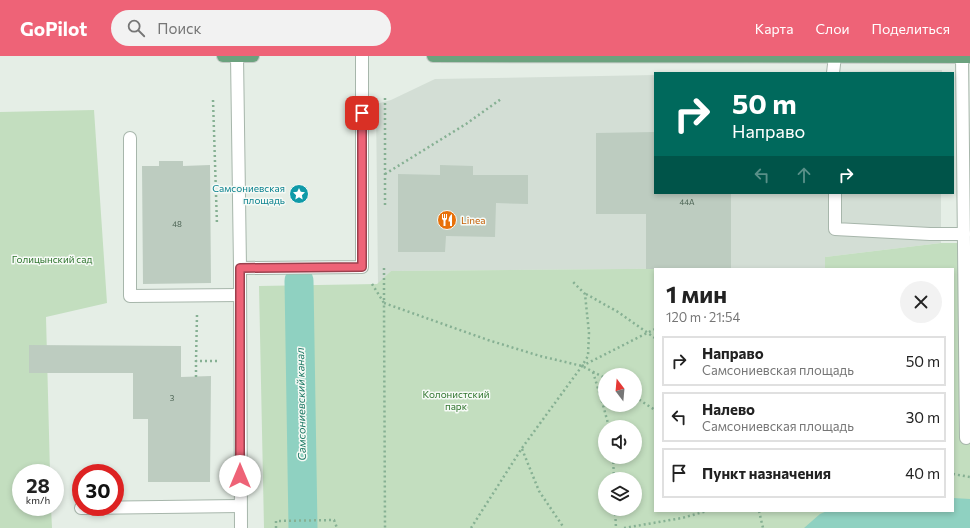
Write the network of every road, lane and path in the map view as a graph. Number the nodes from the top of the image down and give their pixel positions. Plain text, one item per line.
1 (223, 56) edge
2 (237, 56) edge
3 (253, 56) edge
4 (362, 56) edge
5 (433, 56) edge
6 (835, 56) edge
7 (965, 56) edge
8 (834, 72) edge
9 (385, 98) dead end
10 (502, 99) dead end
11 (130, 138) dead end
12 (385, 174) junction
13 (835, 194) edge
14 (385, 212) dead end
15 (967, 217) edge
16 (964, 234) junction
17 (384, 265) dead end
18 (362, 267) junction
19 (240, 268) junction
20 (573, 282) dead end
21 (586, 294) junction
22 (240, 295) junction
23 (384, 303) junction
24 (197, 314) dead end
25 (654, 329) edge
26 (648, 332) junction
27 (654, 337) edge
28 (968, 359) edge
29 (196, 361) junction
30 (220, 361) dead end
31 (582, 366) junction
32 (593, 372) junction
33 (598, 374) edge
34 (196, 377) dead end
35 (642, 402) edge
36 (654, 409) edge
37 (607, 420) edge
38 (966, 438) dead end
39 (522, 448) junction
40 (954, 474) edge
41 (970, 477) edge
42 (240, 506) junction
43 (124, 507) edge
44 (703, 512) edge
45 (759, 512) edge
46 (615, 516) edge
47 (241, 528) edge
48 (276, 528) edge
49 (337, 528) edge
50 (386, 528) edge
51 (471, 528) edge
52 (564, 528) edge
53 (616, 528) edge
54 (624, 528) edge
55 (763, 528) edge

1 - 2 main road
2 - 3 main road
2 - 19 street
4 - 18 street
5 - 6 main road
6 - 7 main road
6 - 8 street
7 - 15 street
9 - 12 path
10 - 12 path
11 - 22 street
12 - 14 path
13 - 16 street
15 - 16 street
16 - 28 street
17 - 23 path
18 - 19 street
18 - 23 path
19 - 22 street
20 - 21 path
21 - 26 path
21 - 31 path
22 - 42 street
23 - 31 path
23 - 50 path
24 - 29 path
25 - 26 path
26 - 27 path
26 - 31 path
28 - 38 street
29 - 30 path
29 - 34 path
31 - 32 path
31 - 39 path
32 - 33 path
32 - 37 path
35 - 36 path
39 - 51 path
39 - 52 path
40 - 41 path
42 - 43 street
42 - 47 street
44 - 54 path
45 - 55 path
46 - 53 path
48 - 49 path

